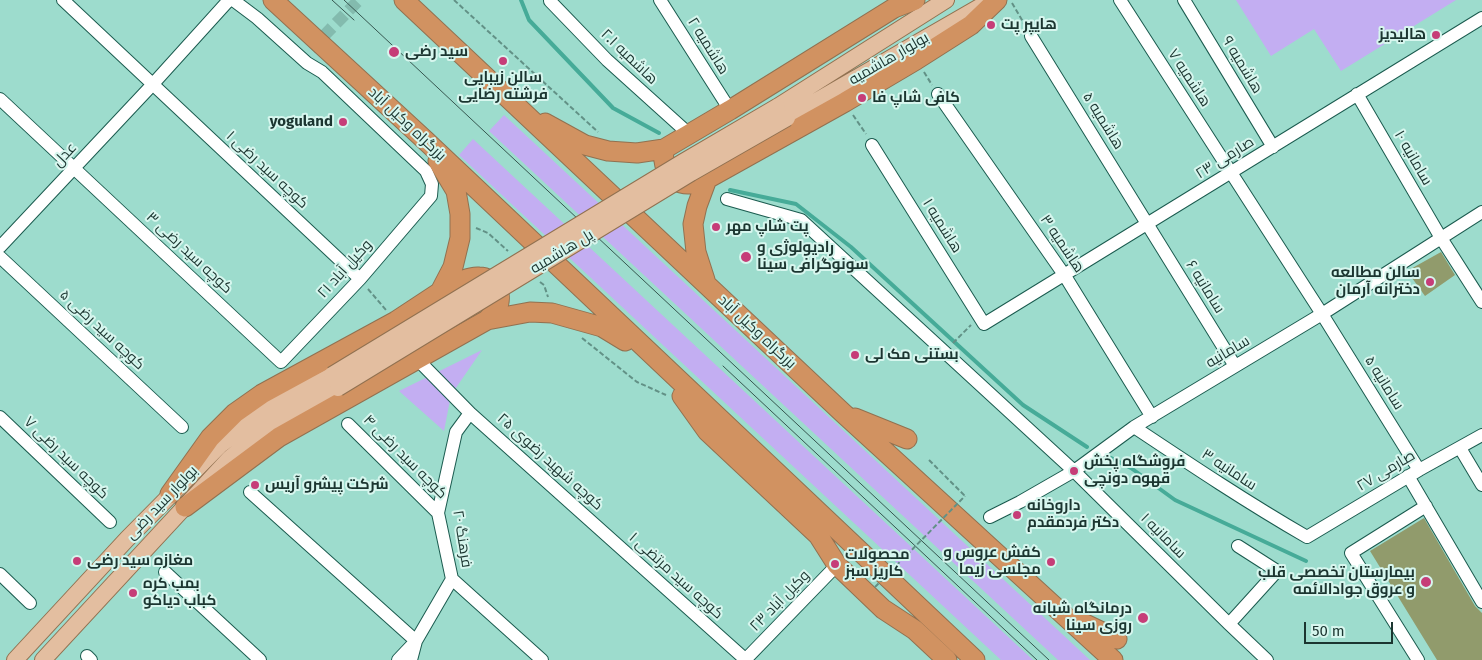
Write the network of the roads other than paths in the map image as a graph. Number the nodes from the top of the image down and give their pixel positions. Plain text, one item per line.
1 (63, 0) edge
2 (230, 0) edge
3 (234, 0) edge
4 (273, 0) edge
5 (404, 0) edge
6 (660, 0) edge
7 (915, 0) edge
8 (946, 0) edge
9 (992, 0) edge
10 (997, 0) edge
11 (1120, 0) edge
12 (1184, 0) edge
13 (550, 1) dead end
14 (891, 4) edge
15 (1482, 18) edge
16 (1031, 36) road end
17 (153, 84) junction
18 (938, 94) road end
19 (1357, 94) junction
20 (0, 100) edge
21 (519, 108) junction
22 (730, 110) junction
23 (782, 113) junction
24 (689, 134) junction
25 (426, 141) junction
26 (872, 145) road end
27 (1273, 147) junction
28 (664, 149) junction
29 (74, 169) junction
30 (1231, 173) junction
31 (707, 179) junction
32 (727, 199) dead end
33 (1482, 212) edge
34 (1148, 224) junction
35 (1441, 238) junction
36 (0, 247) edge
37 (0, 257) edge
38 (1065, 276) junction
39 (360, 279) junction
40 (706, 284) junction
41 (440, 292) junction
42 (1482, 302) edge
43 (1322, 314) junction
44 (487, 320) junction
45 (982, 321) joint
46 (418, 360) junction
47 (656, 360) junction
48 (281, 362) joint
49 (1235, 366) junction
50 (335, 381) junction
51 (470, 413) junction
52 (843, 413) junction
53 (0, 417) edge
54 (1152, 417) junction
55 (348, 424) dead end
56 (182, 427) dead end
57 (1134, 427) junction
58 (1482, 435) edge
59 (907, 440) dead end
60 (1460, 448) junction
61 (1074, 471) junction
62 (1414, 473) junction
63 (1482, 485) edge
64 (250, 492) dead end
65 (170, 494) junction
66 (1426, 506) junction
67 (185, 508) junction
68 (438, 513) junction
69 (990, 517) dead end
70 (110, 522) dead end
71 (608, 536) joint
72 (1307, 537) joint
73 (1238, 546) dead end
74 (837, 565) junction
75 (165, 572) dead end
76 (0, 574) edge
77 (452, 579) junction
78 (1482, 602) edge
79 (30, 603) dead end
80 (1062, 613) junction
81 (1229, 624) junction
82 (1117, 639) dead end
83 (416, 641) junction
84 (15, 660) edge
85 (43, 660) edge
86 (260, 660) edge
87 (398, 660) edge
88 (410, 660) edge
89 (542, 660) edge
90 (746, 660) edge
91 (947, 660) edge
92 (975, 660) edge
93 (1113, 660) edge
94 (1267, 660) edge
95 (1418, 660) edge

1 - 17 street, کوچه سید رضی ۱
2 - 17 street, عدل
3 - 39 street, ۲۱ وکیل آباد
4 - 25 highway, بزرگراه وکیل آباد
5 - 21 highway, بزرگراه وکیل آباد
6 - 22 street, هاشمیه ۲
7 - 14 highway
8 - 23 main road, بولوار هاشمیه
9 - 23 main road, بولوار هاشمیه
10 - 31 highway
11 - 30 street, هاشمیه ۷
12 - 27 street, هاشمیه ۹
13 - 24 street, هاشمیه ۲.۱
14 - 22 highway
15 - 19 street, صارمی ۲۳
16 - 34 street, هاشمیه ۵
17 - 29 street, عدل
17 - 39 street, کوچه سید رضی ۱
18 - 38 street, هاشمیه ۳
19 - 27 street, صارمی ۲۳
19 - 35 street, سامانیه ۱۰
20 - 29 street, کوچه سید رضی ۳
21 - 28 highway
21 - 40 highway, بزرگراه وکیل آباد
22 - 24 highway
23 - 50 main road, پل هاشمیه, bridge
24 - 28 highway
25 - 41 highway
25 - 47 highway, بزرگراه وکیل آباد
26 - 45 street, هاشمیه ۱
27 - 30 street, صارمی ۲۳
28 - 31 highway
29 - 36 street, عدل
29 - 48 street, کوچه سید رضی ۳
30 - 34 street, صارمی ۲۳
30 - 43 street, هاشمیه ۷
31 - 40 highway
32 - 61 street, سامانیه ۱
33 - 35 street, سامانیه
34 - 38 street, صارمی ۲۳
34 - 49 street, سامانیه ۶
35 - 42 street, سامانیه ۱۰
35 - 43 street, سامانیه
37 - 56 street, کوچه سید رضی ۵
38 - 45 street, صارمی ۲۳
38 - 54 street, هاشمیه ۳
39 - 48 street, ۲۱ وکیل آباد
40 - 52 highway, بزرگراه وکیل آباد
41 - 44 highway
41 - 65 highway
43 - 49 street, سامانیه
43 - 62 street, سامانیه ۵
44 - 46 highway
44 - 47 highway
46 - 51 street, کوچه شهید رضوی ۲۵
46 - 67 highway
47 - 74 highway
47 - 92 highway, بزرگراه وکیل آباد
49 - 54 street, سامانیه
50 - 65 main road, بولوار سید رضی
50 - 67 main road, بولوار سید رضی
51 - 68 street, فرهنگ ۲۰
51 - 71 street, کوچه شهید رضوی ۲۵
52 - 59 highway
52 - 80 highway, بزرگراه وکیل آباد
53 - 70 street, کوچه سید رضی ۷
54 - 57 street, سامانیه
55 - 68 street, کوچه سید رضی ۴
57 - 61 street, سامانیه
57 - 72 street, سامانیه ۳
58 - 60 street, صارمی ۲۷
60 - 62 street, صارمی ۲۷
60 - 63 street
61 - 69 street, سامانیه
61 - 81 street, سامانیه ۱
62 - 66 street, سامانیه ۵
62 - 72 street, صارمی ۲۷
64 - 83 street
65 - 84 main road, بولوار سید رضی
66 - 78 street, سامانیه ۵
66 - 95 street
67 - 85 main road, بولوار سید رضی
68 - 77 street, فرهنگ ۲۰
71 - 90 street, کوچه سید مرتضی ۱
73 - 81 street
74 - 90 street, ۲۳ وکیل آباد
74 - 91 highway
75 - 86 street
76 - 79 street
77 - 83 street, فرهنگ ۲۰
77 - 89 street
80 - 82 highway
80 - 93 highway, بزرگراه وکیل آباد
81 - 94 street, سامانیه ۱
83 - 87 street, فرهنگ ۲۰
83 - 88 street

